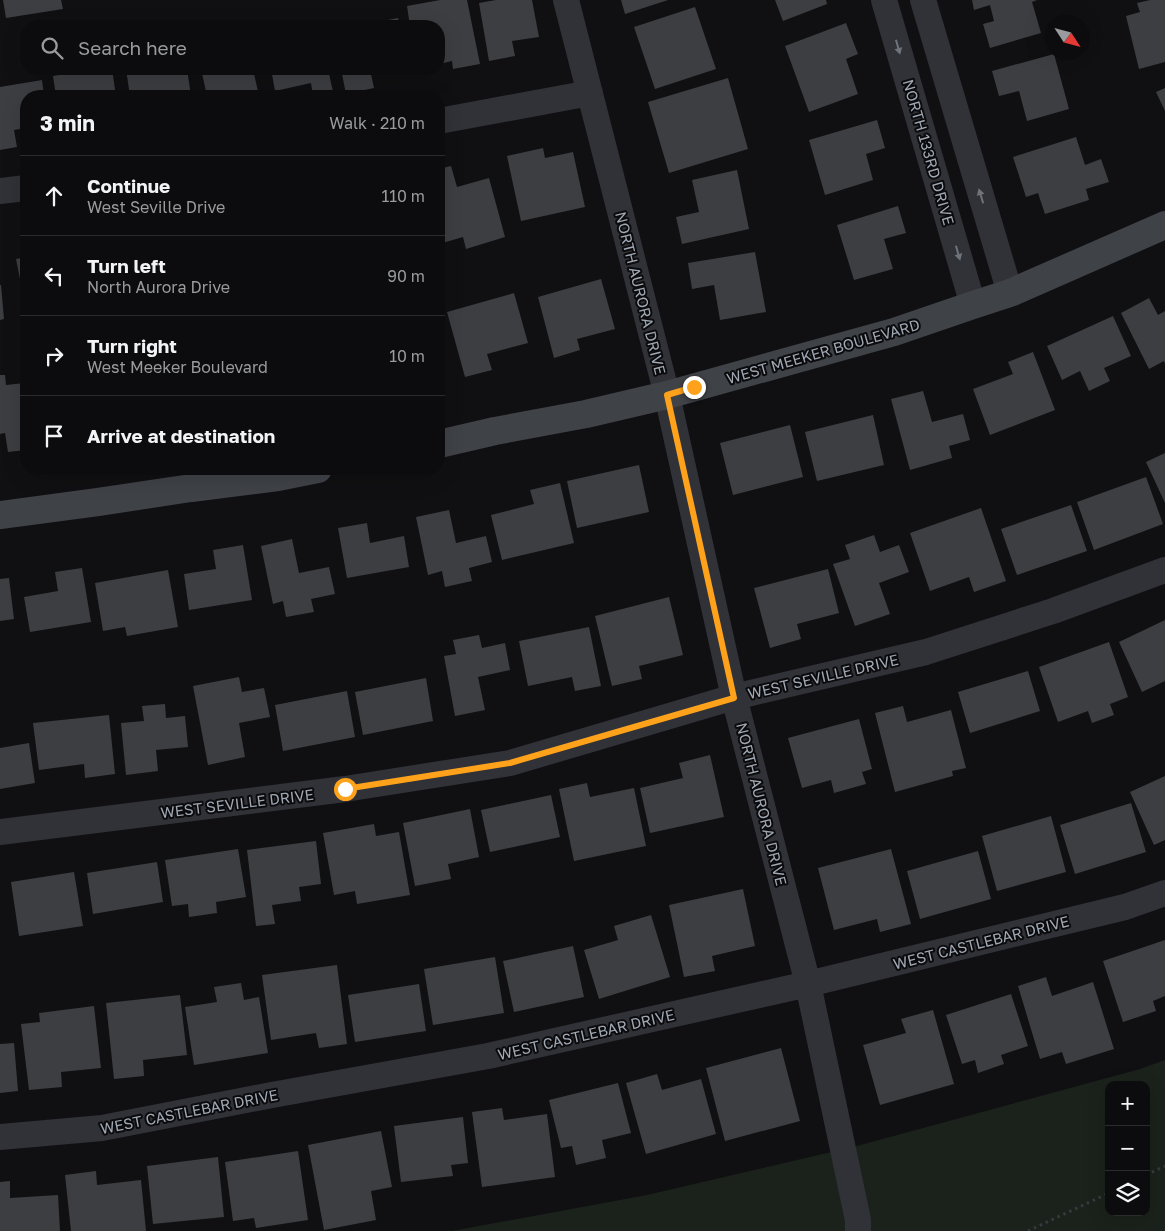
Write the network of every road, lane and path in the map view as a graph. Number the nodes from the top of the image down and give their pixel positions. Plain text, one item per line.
1 (566, 0) edge
2 (884, 0) edge
3 (923, 0) edge
4 (590, 93) junction
5 (445, 120) edge
6 (20, 189) edge
7 (0, 191) edge
8 (1165, 225) edge
9 (1010, 293) junction
10 (973, 305) junction
11 (667, 395) junction
12 (445, 443) edge
13 (288, 475) edge
14 (0, 515) edge
15 (1165, 570) edge
16 (734, 698) junction
17 (0, 832) edge
18 (1165, 893) edge
19 (808, 984) junction
20 (0, 1137) edge
21 (1165, 1166) edge
22 (1150, 1173) edge
23 (1105, 1195) edge
24 (858, 1231) edge
25 (1028, 1231) edge

1 - 4 street, NORTH AURORA DRIVE
2 -> 10 street, NORTH 133RD DRIVE
9 -> 3 street
4 - 5 street
4 - 11 street, NORTH AURORA DRIVE
6 - 7 street
8 - 9 street, WEST MEEKER BOULEVARD
9 - 10 street, WEST MEEKER BOULEVARD
10 - 11 street, WEST MEEKER BOULEVARD
11 - 12 street, WEST MEEKER BOULEVARD
11 - 16 street, NORTH AURORA DRIVE
13 - 14 street
15 - 16 street, WEST SEVILLE DRIVE
16 - 17 street, WEST SEVILLE DRIVE
16 - 19 street, NORTH AURORA DRIVE
18 - 19 street, WEST CASTLEBAR DRIVE
19 - 20 street, WEST CASTLEBAR DRIVE
19 - 24 street, NORTH AURORA DRIVE
21 - 22 path
23 - 25 path

